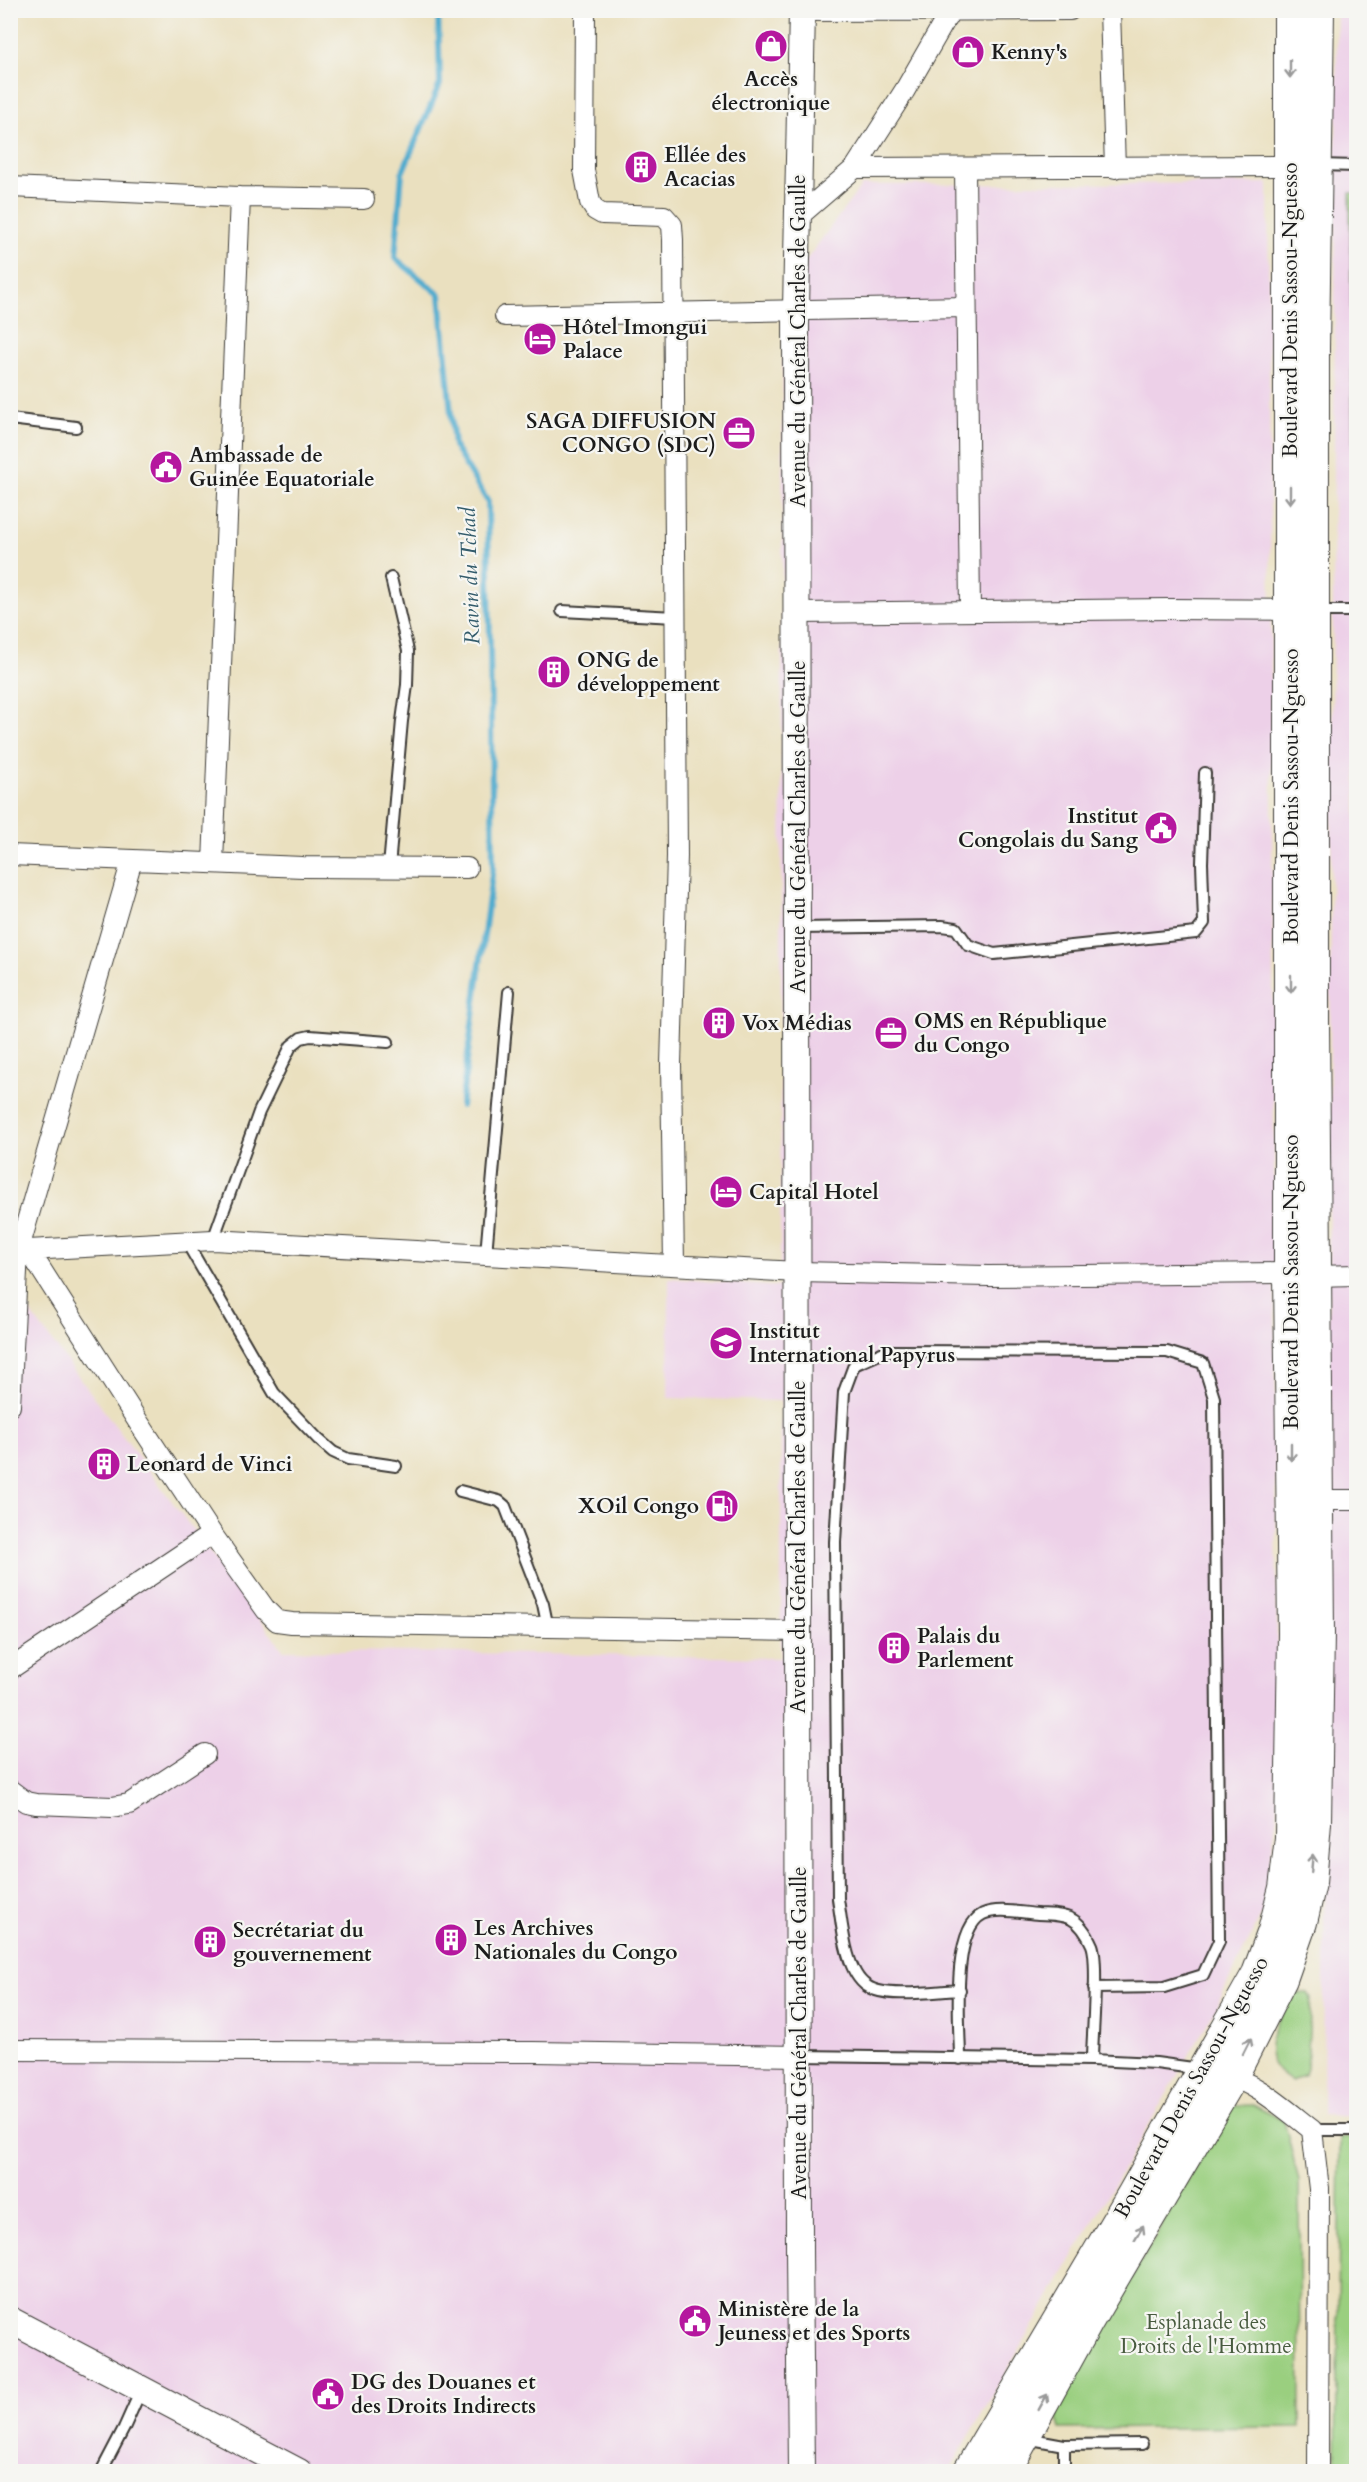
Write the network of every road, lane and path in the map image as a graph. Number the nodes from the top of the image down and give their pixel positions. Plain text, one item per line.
1 (585, 10) edge
2 (1070, 10) edge
3 (1110, 10) edge
4 (1290, 10) edge
5 (1318, 10) edge
6 (802, 11) edge
7 (951, 11) edge
8 (1303, 165) junction
9 (1356, 166) edge
10 (855, 168) junction
11 (965, 168) junction
12 (1115, 168) junction
13 (10, 187) edge
14 (240, 198) junction
15 (364, 199) dead end
16 (798, 217) junction
17 (966, 307) junction
18 (796, 309) junction
19 (674, 311) junction
20 (505, 316) dead end
21 (10, 419) edge
22 (76, 427) dead end
23 (391, 578) dead end
24 (1302, 610) junction
25 (970, 611) junction
26 (1356, 611) edge
27 (562, 612) dead end
28 (798, 613) junction
29 (675, 617) junction
30 (1205, 773) dead end
31 (10, 855) edge
32 (132, 860) junction
33 (213, 863) junction
34 (389, 867) junction
35 (467, 868) dead end
36 (798, 928) junction
37 (509, 992) dead end
38 (388, 1042) dead end
39 (213, 1240) junction
40 (187, 1243) junction
41 (19, 1252) edge
42 (486, 1254) junction
43 (674, 1264) junction
44 (798, 1272) junction
45 (1303, 1274) junction
46 (1356, 1275) edge
47 (10, 1406) edge
48 (396, 1466) dead end
49 (460, 1491) dead end
50 (1316, 1500) junction
51 (1356, 1500) edge
52 (212, 1534) junction
53 (548, 1628) junction
54 (798, 1630) junction
55 (10, 1669) edge
56 (205, 1754) dead end
57 (10, 1790) edge
58 (1094, 1988) junction
59 (960, 1990) junction
60 (10, 2050) edge
61 (799, 2056) junction
62 (960, 2059) junction
63 (1092, 2060) junction
64 (1218, 2073) junction
65 (1312, 2130) junction
66 (1356, 2130) edge
67 (10, 2320) edge
68 (141, 2390) junction
69 (1024, 2438) junction
70 (1142, 2444) dead end
71 (1064, 2445) junction
72 (101, 2472) edge
73 (299, 2472) edge
74 (801, 2472) edge
75 (969, 2472) edge
76 (1004, 2472) edge
77 (1064, 2472) edge
78 (1318, 2472) edge

1 - 19 street
2 - 7 street
3 - 12 street
4 -> 8 main road, Boulevard Denis Sassou-Nguesso
5 - 8 main road, Boulevard Denis Sassou-Nguesso
6 - 7 street
6 - 16 street, Avenue du Général Charles de Gaulle
7 - 10 street
8 - 9 lane
8 - 12 street
8 - 24 main road, Boulevard Denis Sassou-Nguesso
10 - 11 street
10 - 16 street
11 - 12 street
11 - 17 street
13 - 14 street
14 - 15 street
14 - 33 street
16 - 18 street, Avenue du Général Charles de Gaulle
17 - 18 street
17 - 25 street
18 - 19 street
18 - 28 street, Avenue du Général Charles de Gaulle
19 - 20 street
19 - 29 street
21 - 22 lane
23 - 34 lane
24 - 25 street
24 - 26 lane
24 - 45 main road, Boulevard Denis Sassou-Nguesso
25 - 28 street
27 - 29 lane
28 - 36 street, Avenue du Général Charles de Gaulle
29 - 43 street
30 - 36 lane
31 - 32 street
32 - 33 street
32 - 41 street
33 - 34 street
34 - 35 street
36 - 44 street, Avenue du Général Charles de Gaulle
37 - 42 lane
38 - 39 lane
39 - 40 street
39 - 42 street
40 - 41 street
40 - 48 lane
41 - 47 street
41 - 52 street
42 - 43 street
43 - 44 street
44 - 45 street
44 - 54 street, Avenue du Général Charles de Gaulle
45 - 46 street
45 - 50 main road, Boulevard Denis Sassou-Nguesso
45 -> 64 main road, Boulevard Denis Sassou-Nguesso
49 - 53 lane
50 - 51 street
64 -> 50 main road, Boulevard Denis Sassou-Nguesso
52 - 53 street
52 - 55 street
53 - 54 street
54 - 61 street, Avenue du Général Charles de Gaulle
56 - 57 street
58 - 59 lane
58 - 59 lane
58 - 63 lane
59 - 62 lane
60 - 61 street
61 - 62 lane
61 - 74 street, Avenue du Général Charles de Gaulle
62 - 63 lane
63 - 64 lane
64 - 65 street
69 -> 64 main road, Boulevard Denis Sassou-Nguesso
64 - 75 main road, Boulevard Denis Sassou-Nguesso
65 - 66 lane
65 - 78 street
67 - 68 street
68 - 72 lane
68 - 73 street
69 - 71 lane
69 - 76 main road, Boulevard Denis Sassou-Nguesso
70 - 71 lane
71 - 77 lane

